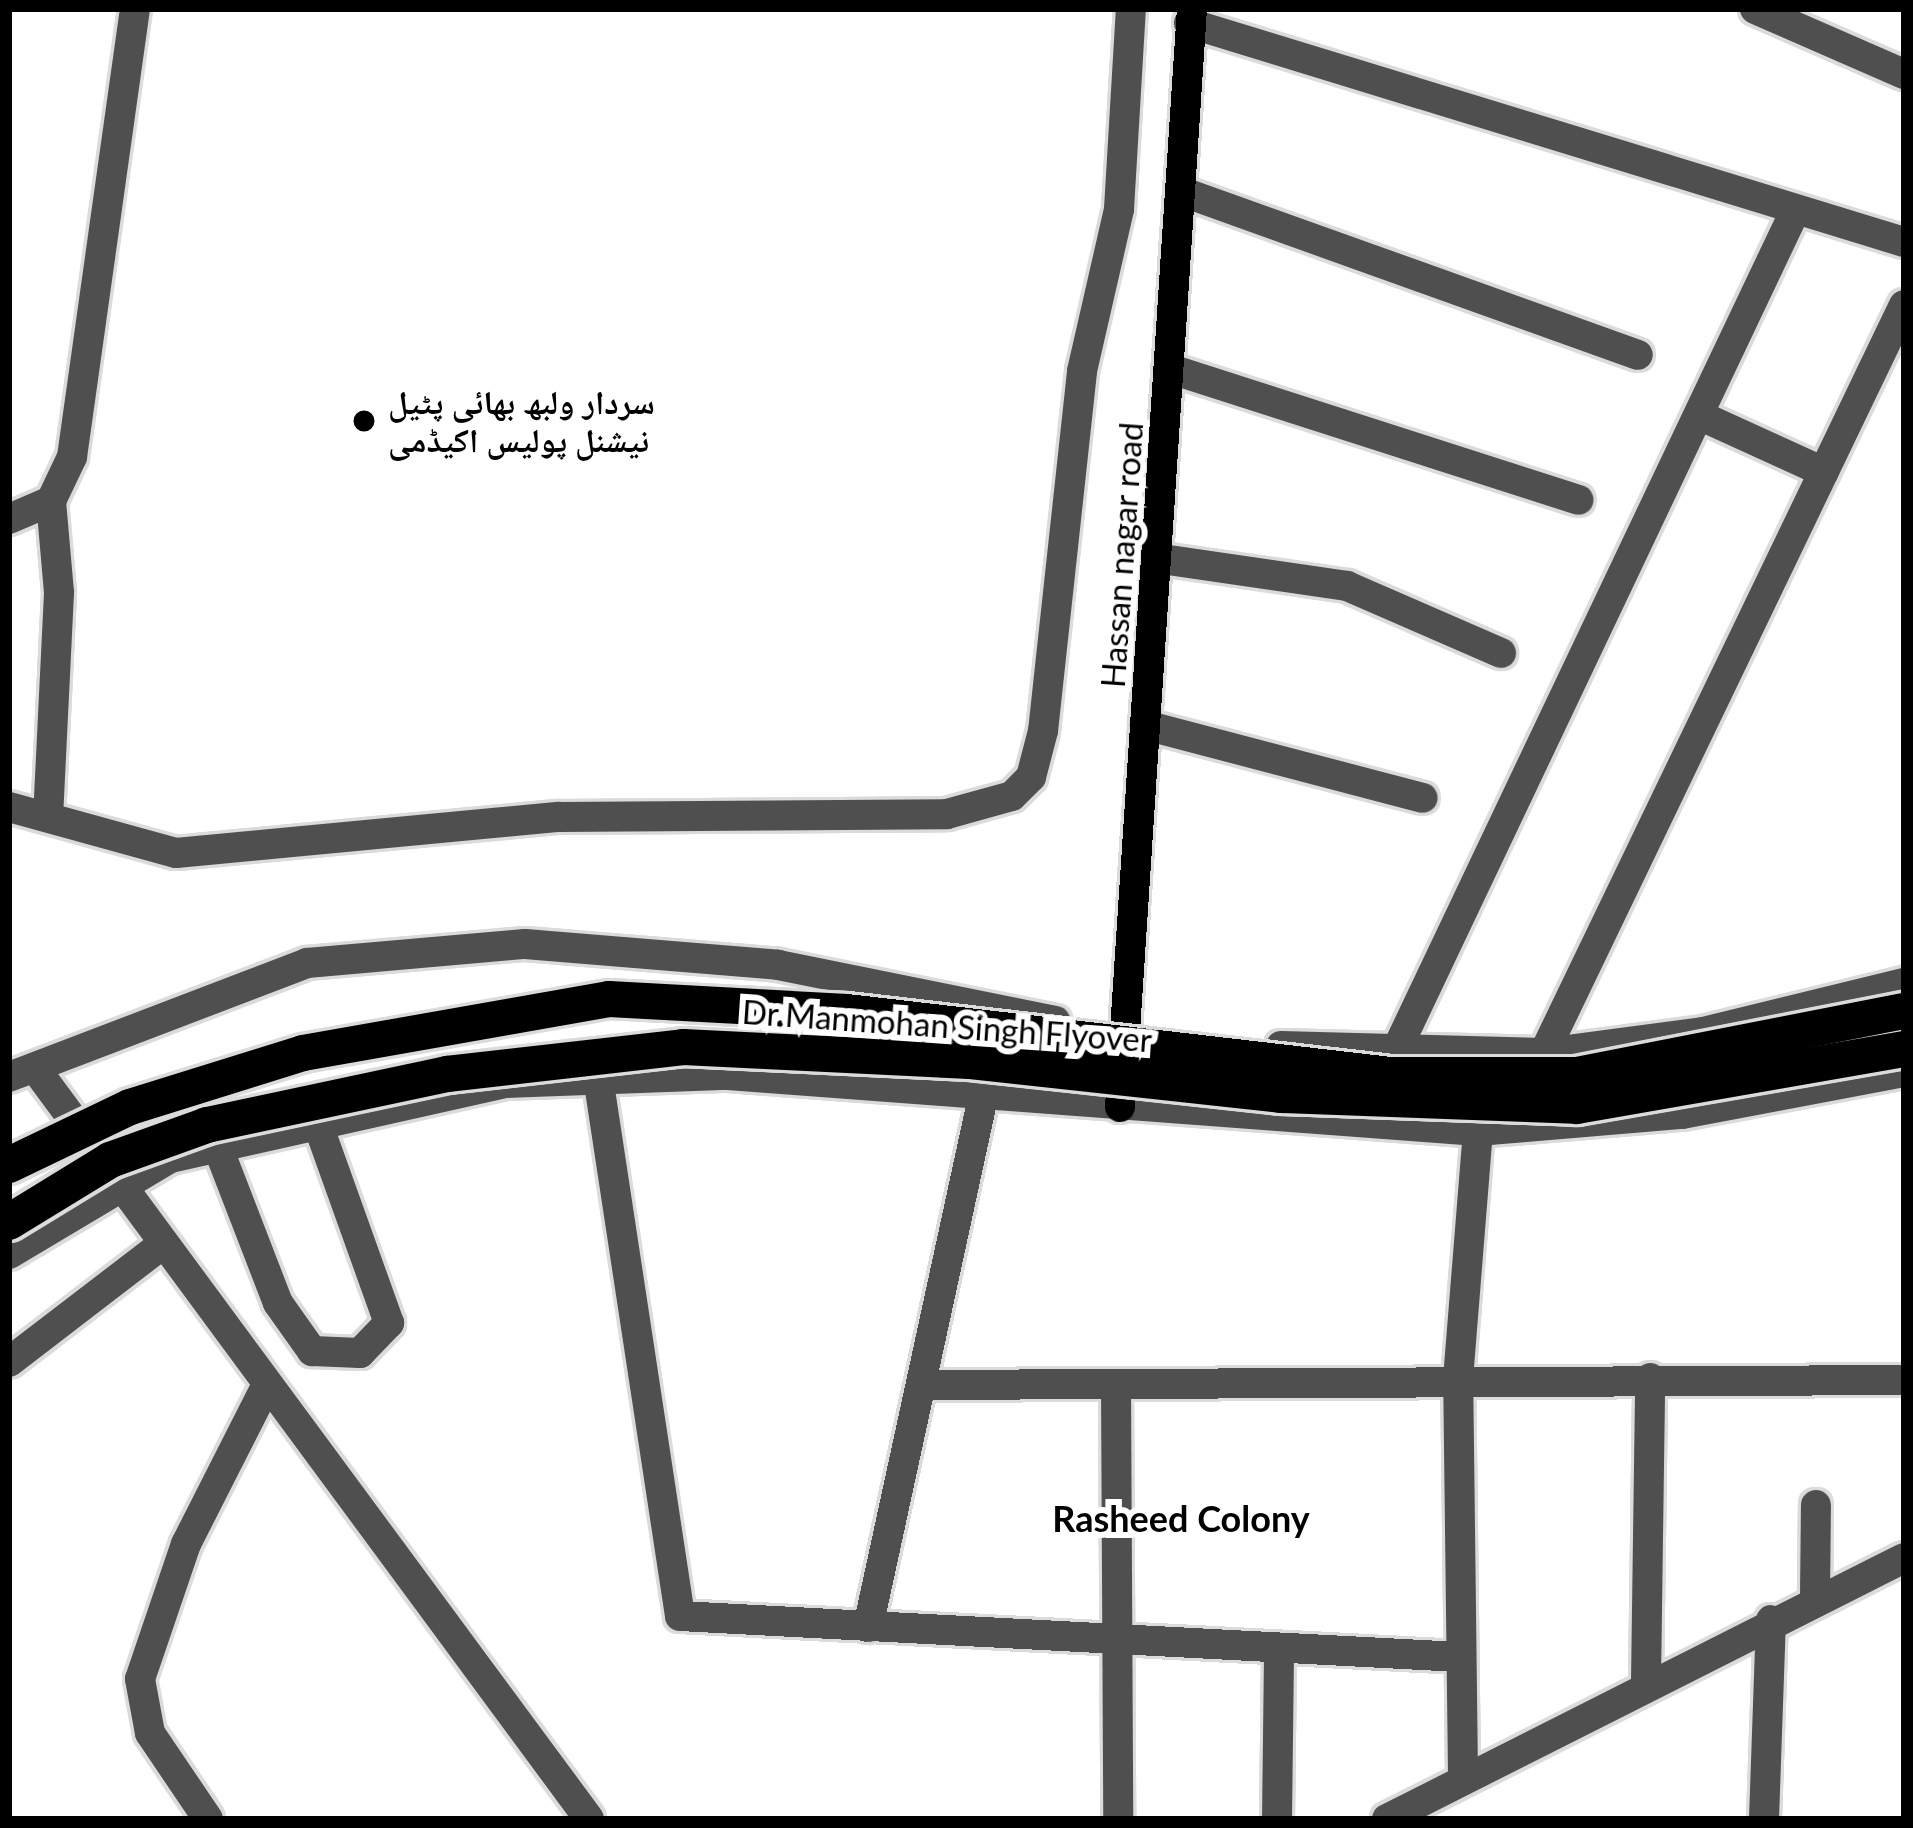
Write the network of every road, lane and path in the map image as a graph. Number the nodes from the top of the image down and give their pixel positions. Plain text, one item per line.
1 (135, 9) edge
2 (1131, 9) edge
3 (1755, 9) edge
4 (1191, 16) edge
5 (1904, 74) edge
6 (1183, 192) junction
7 (1795, 211) junction
8 (1904, 242) edge
9 (1904, 304) edge
10 (1638, 355) dead end
11 (1171, 369) junction
12 (1699, 415) junction
13 (1823, 472) junction
14 (1578, 500) dead end
15 (51, 501) junction
16 (9, 519) edge
17 (1162, 559) junction
18 (1502, 653) dead end
19 (1145, 725) junction
20 (1423, 798) dead end
21 (9, 807) edge
22 (48, 814) junction
23 (1904, 983) edge
24 (1904, 1010) edge
25 (1125, 1036) junction
26 (1904, 1049) edge
27 (1395, 1053) junction
28 (1544, 1053) junction
29 (22, 1072) edge
30 (1904, 1072) edge
31 (598, 1077) junction
32 (982, 1102) junction
33 (1120, 1107) junction
34 (316, 1119) junction
35 (1478, 1131) junction
36 (217, 1145) junction
37 (9, 1165) edge
38 (117, 1184) junction
39 (9, 1222) edge
40 (164, 1244) junction
41 (9, 1254) edge
42 (9, 1362) edge
43 (1650, 1378) junction
44 (1458, 1379) junction
45 (1904, 1380) edge
46 (267, 1384) junction
47 (923, 1385) junction
48 (1116, 1385) junction
49 (1816, 1505) dead end
50 (1904, 1558) edge
51 (1815, 1596) junction
52 (1771, 1621) junction
53 (868, 1627) junction
54 (1109, 1638) junction
55 (1279, 1654) junction
56 (1462, 1657) junction
57 (1646, 1681) junction
58 (1462, 1774) junction
59 (1434, 1806) edge
60 (208, 1819) edge
61 (589, 1819) edge
62 (1118, 1819) edge
63 (1277, 1819) edge
64 (1387, 1819) edge
65 (1764, 1819) edge

1 - 15 street
2 - 22 street
3 - 5 street
4 - 6 main road, Hassan nagar road
4 - 7 street
6 - 10 street
6 - 11 main road, Hassan nagar road
7 - 8 street
7 - 12 street
9 - 13 street
11 - 14 street
11 - 17 main road, Hassan nagar road
12 - 13 street
12 - 27 street
13 - 28 street
15 - 16 street
15 - 22 street
17 - 18 street
17 - 19 main road, Hassan nagar road
19 - 20 street
19 - 25 main road, Hassan nagar road
21 - 22 street
23 - 28 street
24 - 37 highway, Dr.Manmohan Singh Flyover, bridge
25 - 27 street
25 - 29 street
25 - 33 main road, Hassan nagar road
26 - 39 highway, Dr.Manmohan Singh Flyover, bridge
27 - 28 street
29 - 38 street
30 - 35 street
31 - 32 street
31 - 34 street
31 - 53 street
32 - 33 street
32 - 47 street
33 - 35 street
34 - 36 street
34 - 36 street
35 - 44 street
36 - 38 street
38 - 40 street
38 - 41 street
40 - 42 street
40 - 46 street
43 - 44 street
43 - 45 street
43 - 57 street
44 - 48 street
44 - 56 street
46 - 60 street
46 - 61 street
47 - 48 street
47 - 53 street
48 - 54 street
49 - 51 street
50 - 51 street
51 - 52 street
52 - 57 street
52 - 65 street
53 - 54 street
54 - 55 street
54 - 62 street
55 - 56 street
55 - 63 street
56 - 58 street
57 - 58 street
58 - 59 street
59 - 64 street

